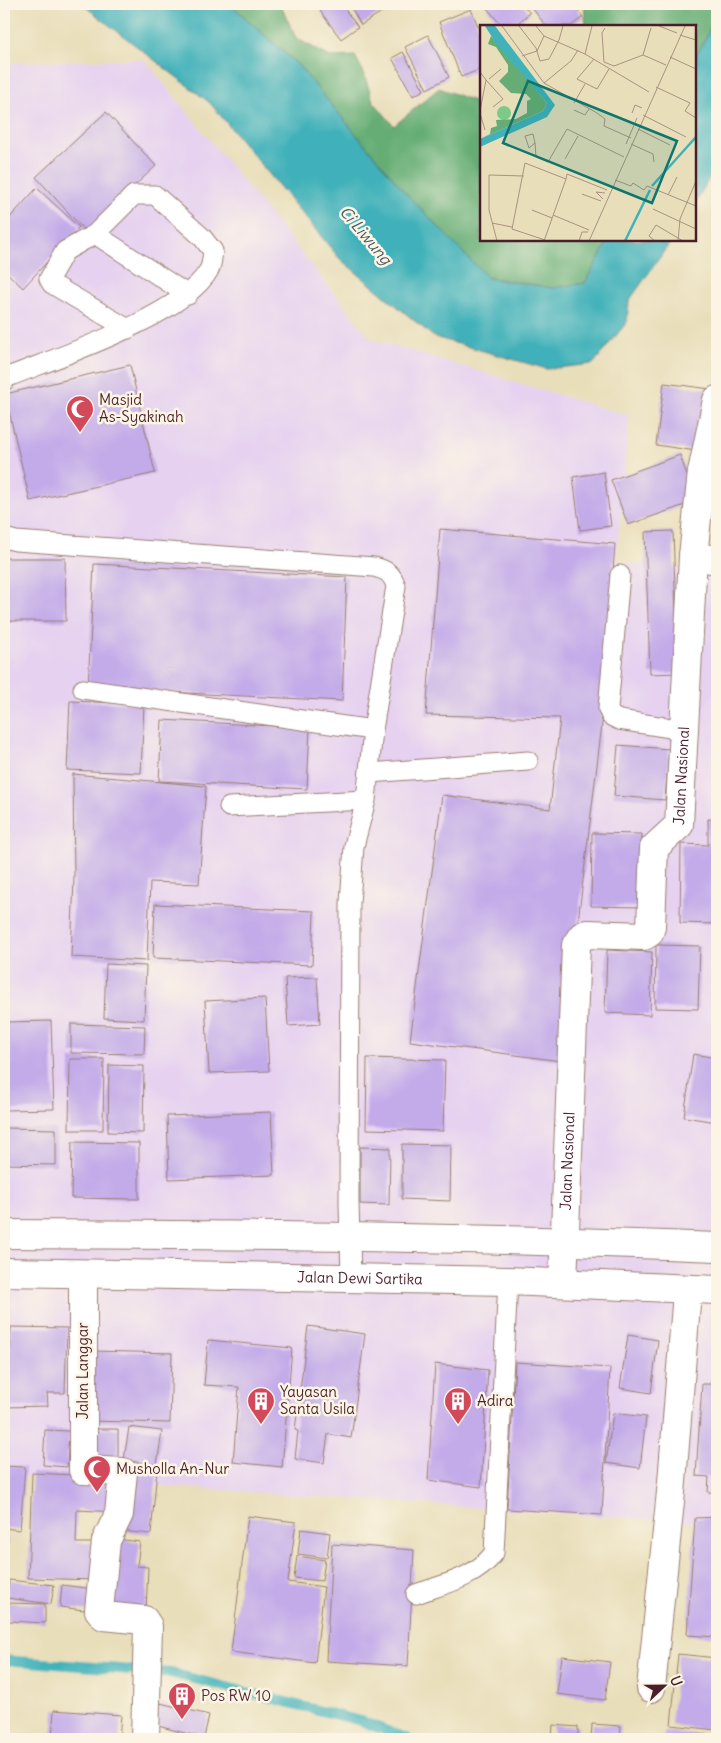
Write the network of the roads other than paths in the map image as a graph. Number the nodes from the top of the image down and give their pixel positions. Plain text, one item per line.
1 (95, 234) junction
2 (188, 295) junction
3 (128, 329) junction
4 (4, 381) edge
5 (717, 400) edge
6 (4, 538) edge
7 (705, 558) edge
8 (620, 575) dead end
9 (83, 689) dead end
10 (373, 730) junction
11 (684, 730) junction
12 (528, 761) dead end
13 (369, 773) junction
14 (366, 800) junction
15 (229, 807) dead end
16 (4, 1234) edge
17 (351, 1236) junction
18 (565, 1240) junction
19 (717, 1247) edge
20 (4, 1272) edge
21 (80, 1274) junction
22 (351, 1278) junction
23 (508, 1281) junction
24 (563, 1283) junction
25 (686, 1289) junction
26 (717, 1290) edge
27 (416, 1594) dead end
28 (651, 1688) dead end
29 (145, 1715) edge

1 - 2 lane
1 - 2 lane
1 - 3 lane
2 - 3 lane
3 - 4 lane
5 - 7 street, Jalan Nasional
6 - 10 lane
7 - 11 street, Jalan Nasional
8 - 11 lane
9 - 10 lane
10 - 13 lane
11 - 18 street, Jalan Nasional
12 - 13 lane
13 - 14 lane
14 - 15 lane
14 - 17 lane
16 - 17 street
17 - 18 street
17 - 22 lane
18 - 19 street
18 - 24 street, Jalan Nasional
20 - 21 street, Jalan Dewi Sartika
21 - 22 street, Jalan Dewi Sartika
21 - 29 street, Jalan Langgar
22 - 23 street, Jalan Dewi Sartika
23 - 24 street, Jalan Dewi Sartika
23 - 27 lane
24 - 25 street, Jalan Dewi Sartika
25 - 26 street, Jalan Dewi Sartika
25 - 28 street

